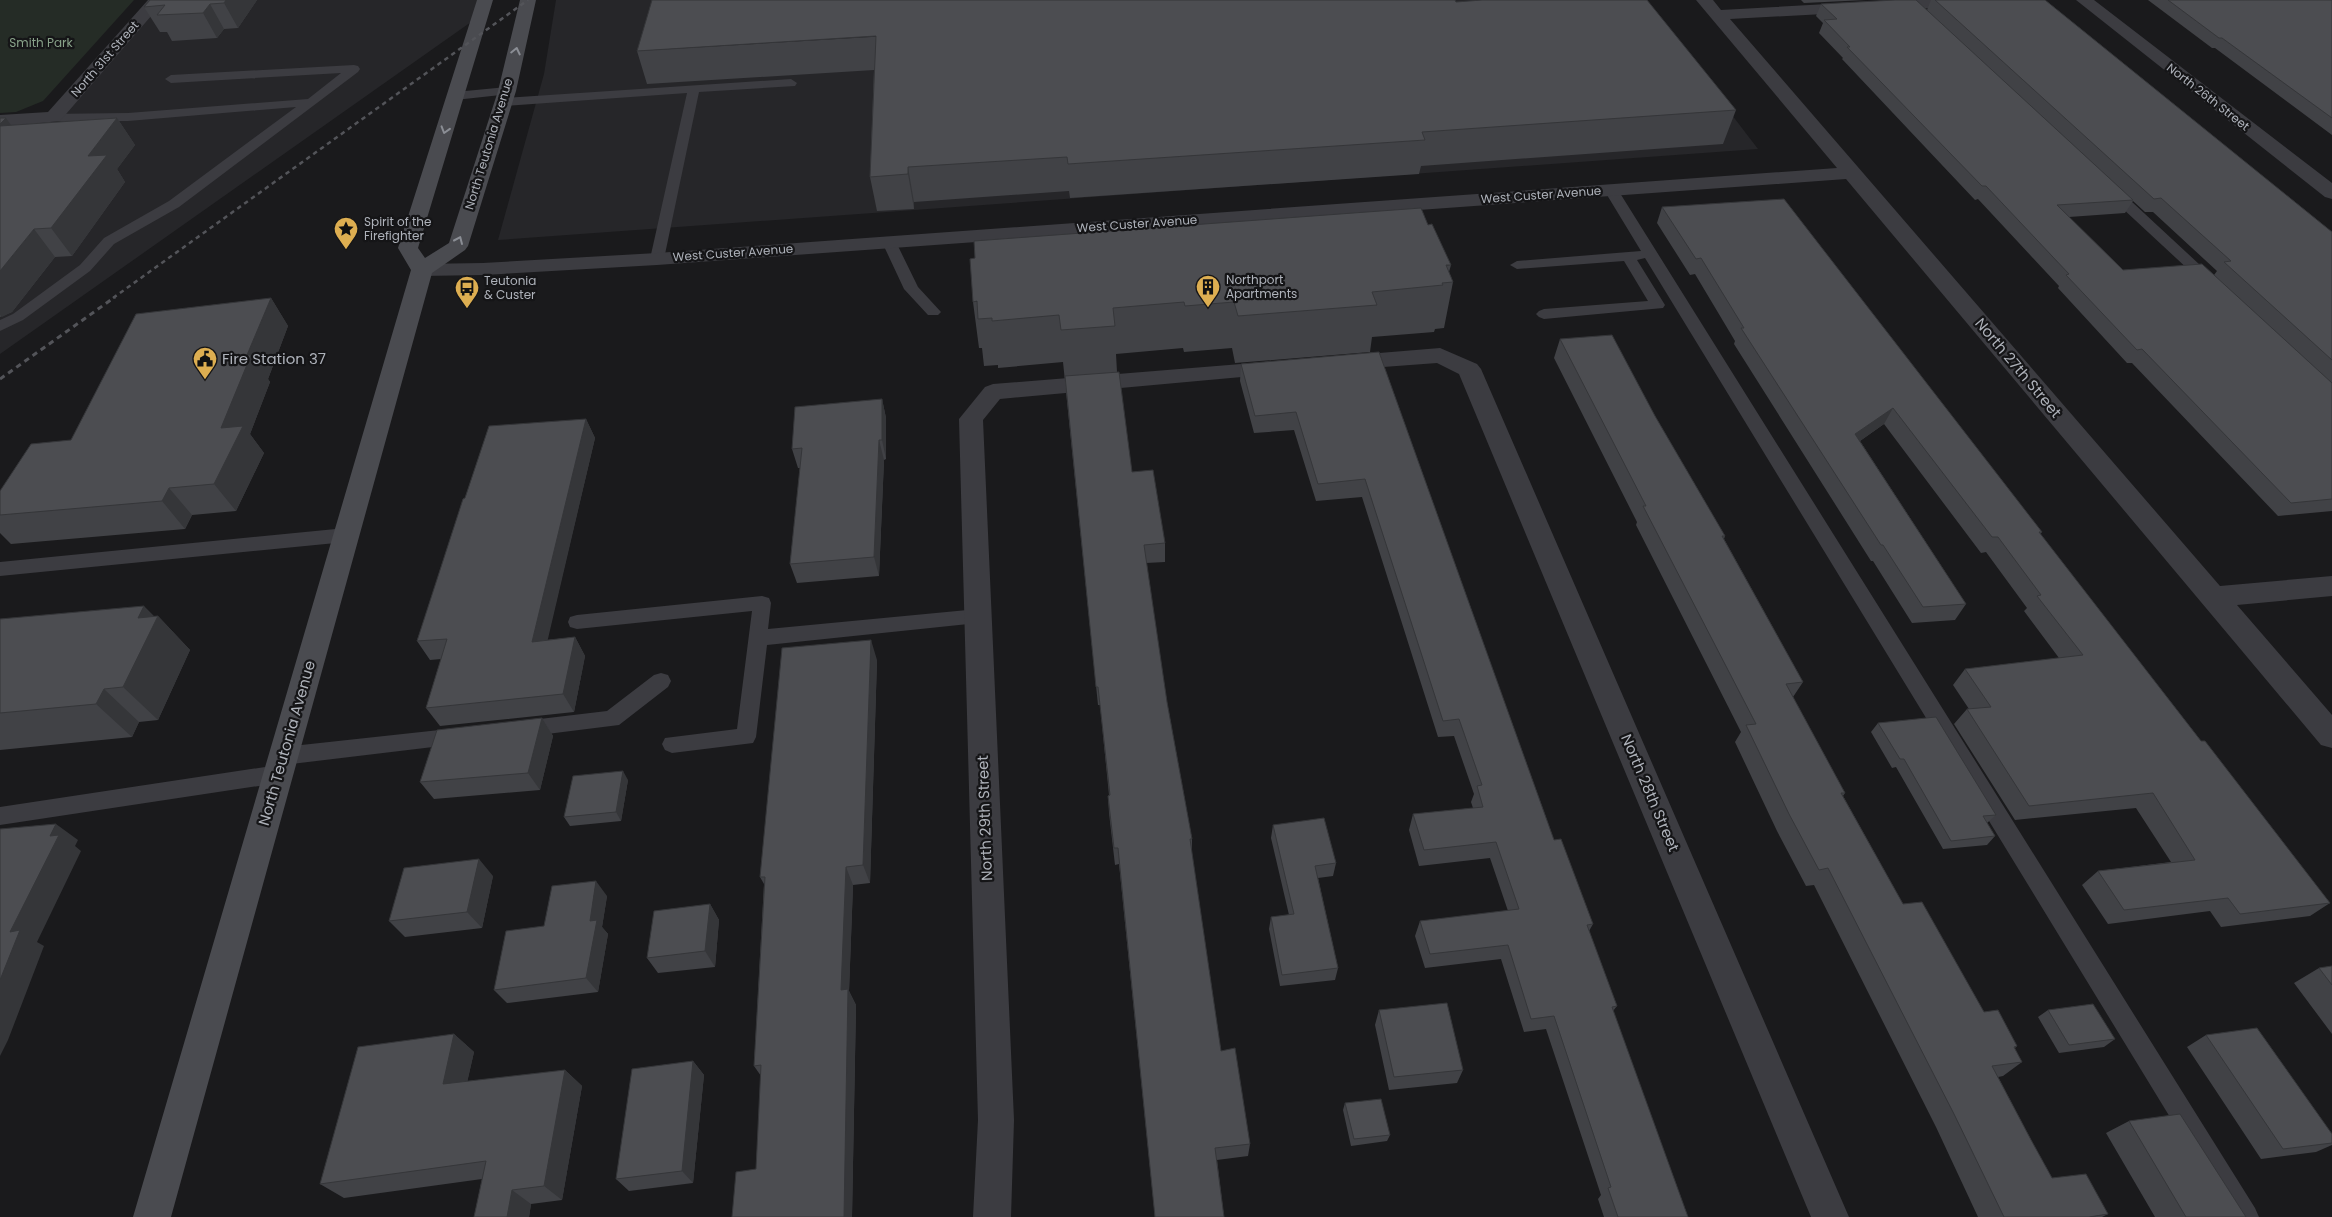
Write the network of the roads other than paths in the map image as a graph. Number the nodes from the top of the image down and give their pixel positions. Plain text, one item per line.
1 (157, 0) edge
2 (486, 0) edge
3 (528, 0) edge
4 (1990, 0) edge
5 (2084, 0) edge
6 (1911, 4) junction
7 (1711, 8) edge
8 (1928, 20) edge
9 (171, 79) dead end
10 (791, 83) dead end
11 (694, 89) junction
12 (455, 96) junction
13 (505, 97) junction
14 (310, 102) junction
15 (53, 117) junction
16 (0, 121) edge
17 (1852, 173) junction
18 (2101, 181) edge
19 (1612, 190) junction
20 (2332, 193) edge
21 (889, 242) junction
22 (1651, 254) junction
23 (1628, 256) junction
24 (657, 259) junction
25 (1517, 265) dead end
26 (422, 270) junction
27 (2217, 288) edge
28 (1682, 304) junction
29 (1658, 305) junction
30 (933, 312) dead end
31 (1544, 314) dead end
32 (0, 326) edge
33 (971, 419) joint
34 (346, 535) junction
35 (0, 569) edge
36 (2332, 586) edge
37 (2213, 597) junction
38 (978, 616) junction
39 (576, 622) dead end
40 (758, 638) junction
41 (661, 681) dead end
42 (506, 730) edge
43 (477, 734) edge
44 (2332, 736) edge
45 (672, 744) dead end
46 (281, 765) junction
47 (0, 816) edge
48 (152, 1217) edge
49 (992, 1217) edge
50 (1830, 1217) edge
51 (2246, 1217) edge

1 - 15 street, North 31st Street
2 - 12 main road
13 -> 3 main road, North Teutonia Avenue
4 - 6 street
5 - 20 street, North 26th Street
6 - 7 street
6 - 8 lane
7 - 17 street, North 27th Street
9 - 14 lane
10 - 11 lane
11 - 13 lane
11 - 24 lane
12 - 13 lane
12 -> 26 main road
26 -> 13 main road, North Teutonia Avenue
14 - 15 lane
14 - 32 lane
15 - 16 street
17 - 19 street, West Custer Avenue
17 - 37 street, North 27th Street
18 - 27 lane
19 - 21 street, West Custer Avenue
19 - 22 lane
21 - 24 street, West Custer Avenue
21 - 30 lane
22 - 23 lane
22 - 28 lane
23 - 25 lane
23 - 29 lane
24 - 26 street, West Custer Avenue
26 - 34 main road, North Teutonia Avenue
28 - 29 lane
28 - 51 lane
29 - 31 lane
33 - 38 street, North 29th Street
33 - 50 street, North 28th Street
34 - 35 lane
34 - 46 main road, North Teutonia Avenue
36 - 37 street
37 - 44 street, North 27th Street
38 - 40 lane
38 - 49 street, North 29th Street
39 - 40 lane
40 - 45 lane
41 - 42 lane
43 - 46 lane
46 - 47 lane
46 - 48 main road, North Teutonia Avenue

